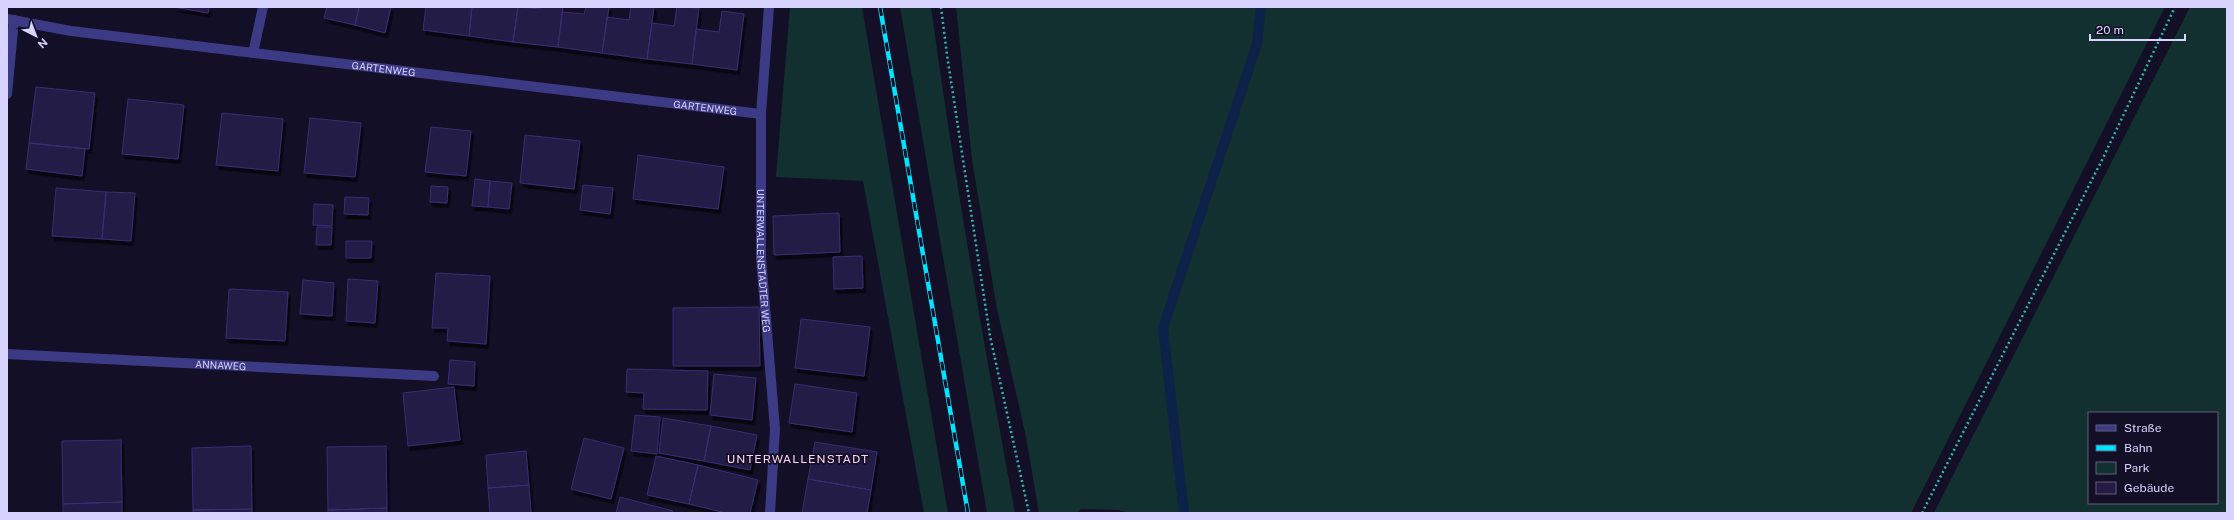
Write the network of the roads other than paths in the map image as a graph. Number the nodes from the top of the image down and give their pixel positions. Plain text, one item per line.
1 (263, 7) edge
2 (769, 7) edge
3 (10, 20) edge
4 (253, 53) junction
5 (7, 94) edge
6 (761, 114) junction
7 (7, 354) edge
8 (434, 376) dead end
9 (770, 513) edge

1 - 4 street
2 - 6 street, UNTERWALLENSTADTER WEG
3 - 4 street, GARTENWEG
3 - 5 street
4 - 6 street, GARTENWEG
6 - 9 street, UNTERWALLENSTADTER WEG
7 - 8 street, ANNAWEG

